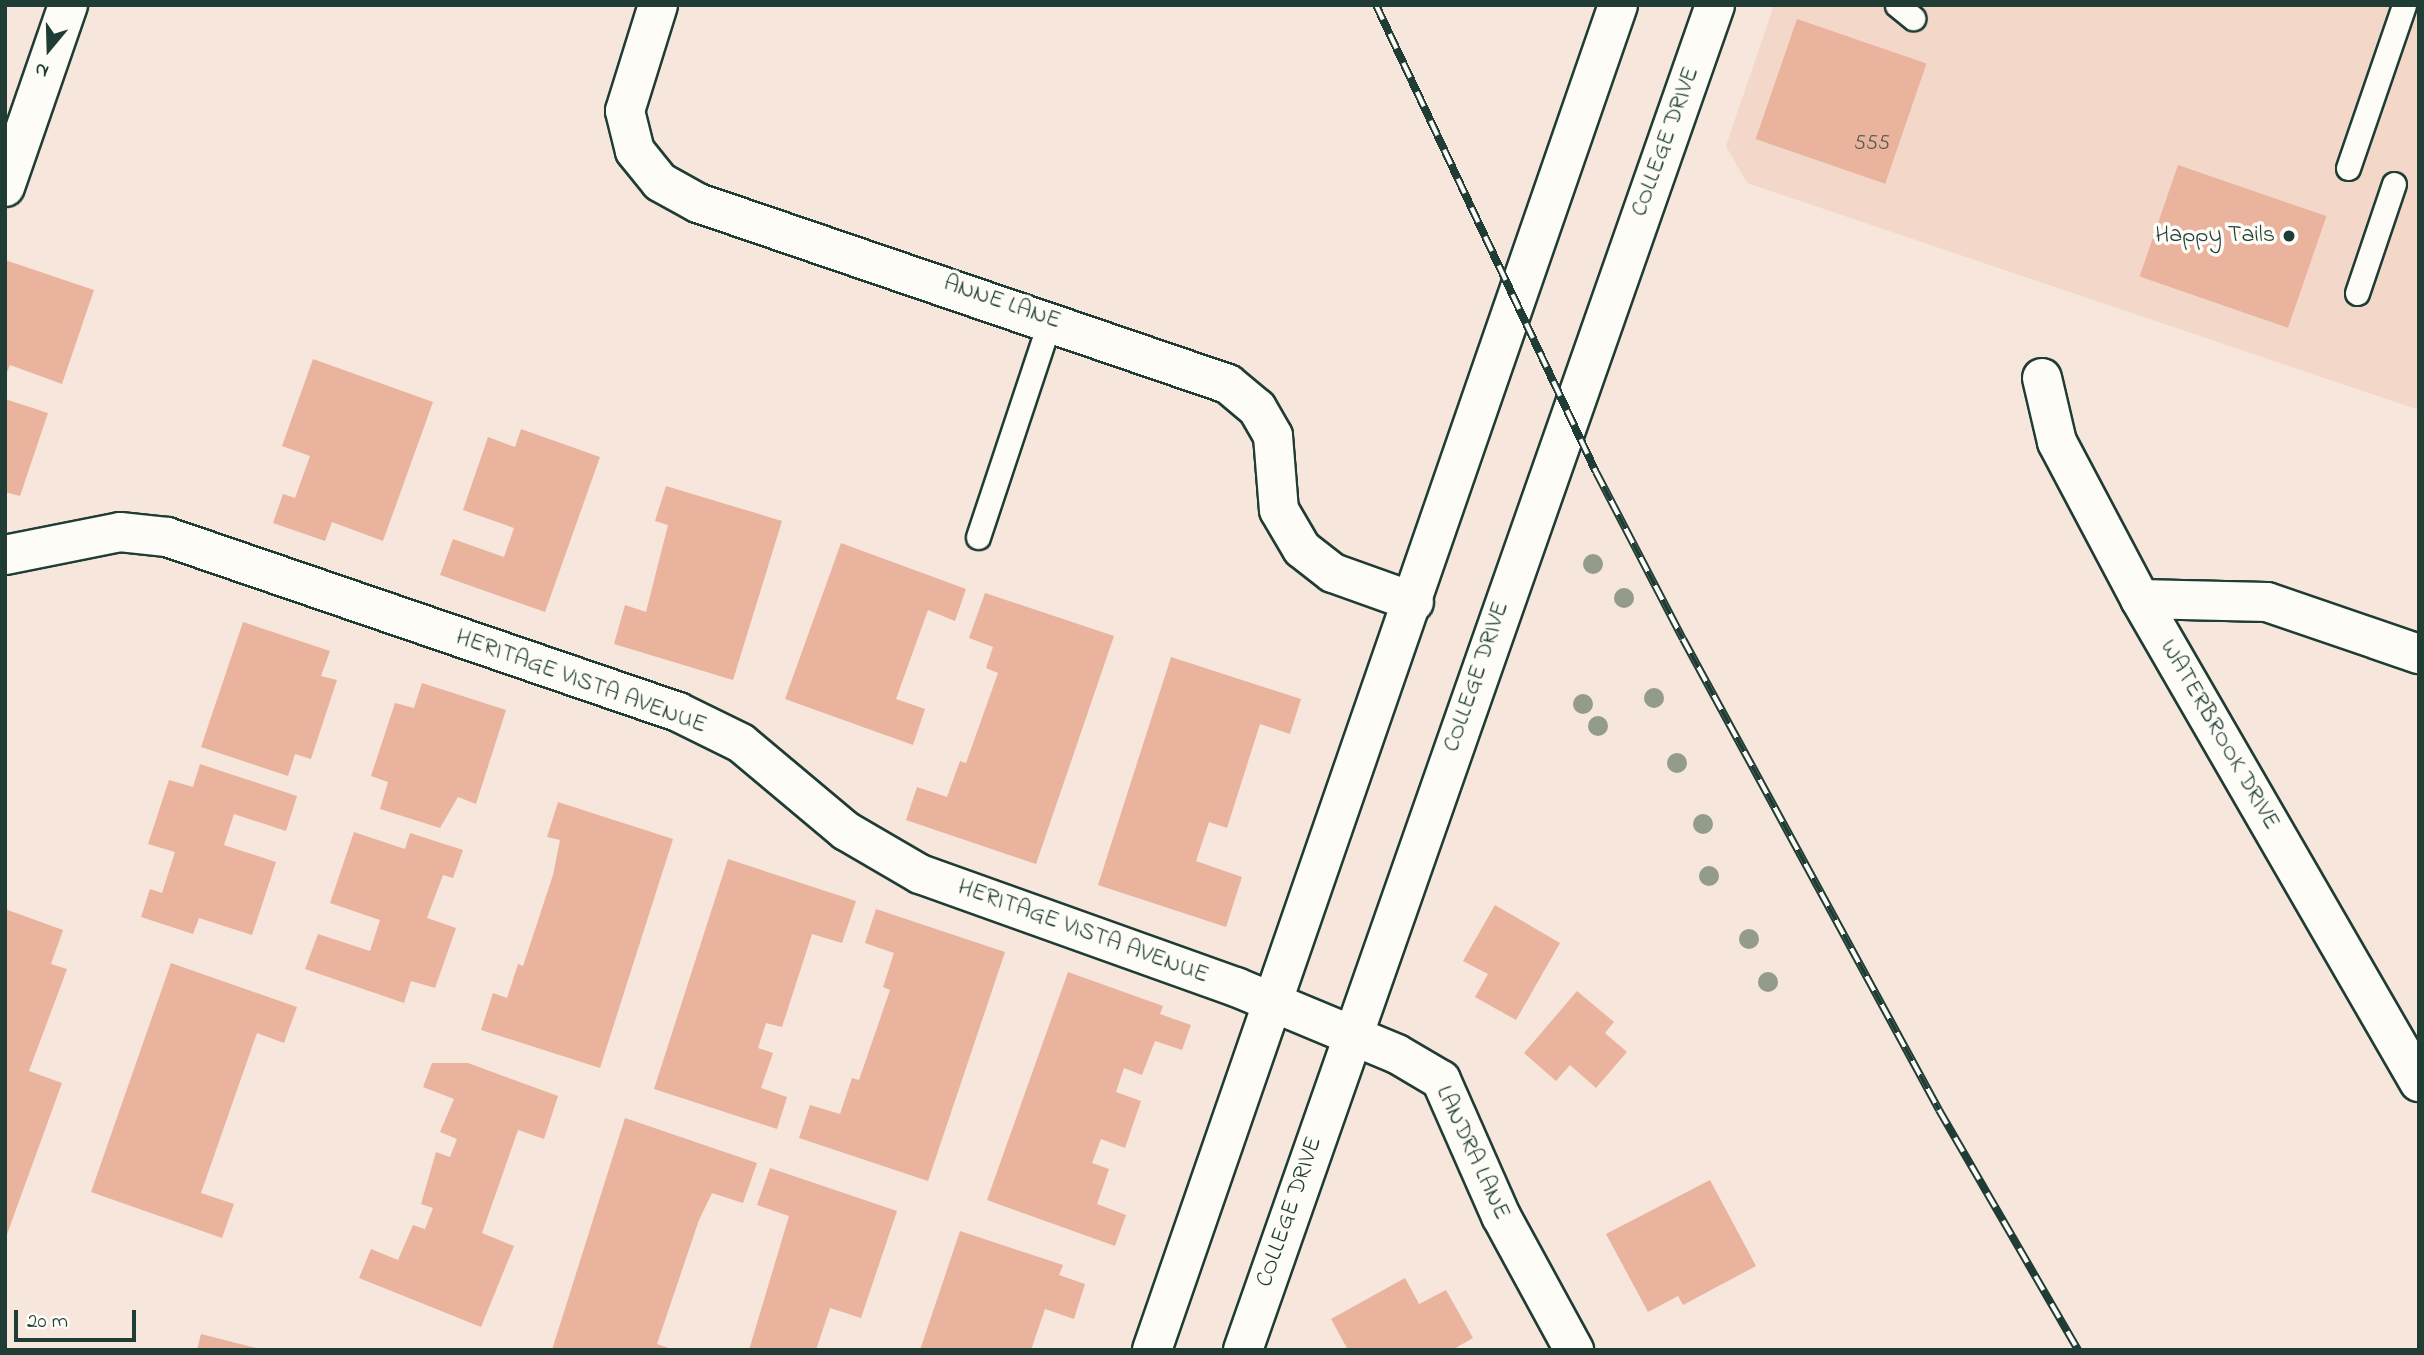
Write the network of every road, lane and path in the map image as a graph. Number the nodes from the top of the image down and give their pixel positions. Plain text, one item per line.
1 (68, 5) edge
2 (658, 5) edge
3 (1618, 5) edge
4 (1715, 5) edge
5 (2404, 5) edge
6 (2348, 168) dead end
7 (2394, 184) dead end
8 (5, 187) edge
9 (2357, 293) dead end
10 (1050, 320) junction
11 (2042, 378) dead end
12 (978, 537) dead end
13 (5, 555) edge
14 (2140, 599) junction
15 (1414, 602) junction
16 (2419, 654) edge
17 (1274, 1003) junction
18 (1351, 1032) junction
19 (2419, 1082) edge
20 (1152, 1350) edge
21 (1243, 1350) edge
22 (1574, 1350) edge

1 - 8 street
2 - 10 street, ANNE LANE
3 - 15 street
4 - 18 street, COLLEGE DRIVE
5 - 6 lane
7 - 9 lane
10 - 12 lane
10 - 15 street, ANNE LANE
11 - 14 street, WATERBROOK DRIVE
13 - 17 street, HERITAGE VISTA AVENUE
14 - 16 street
14 - 19 street, WATERBROOK DRIVE
15 - 17 street
17 - 18 street, LANDRA LANE
17 - 20 street
18 - 21 street, COLLEGE DRIVE
18 - 22 street, LANDRA LANE

